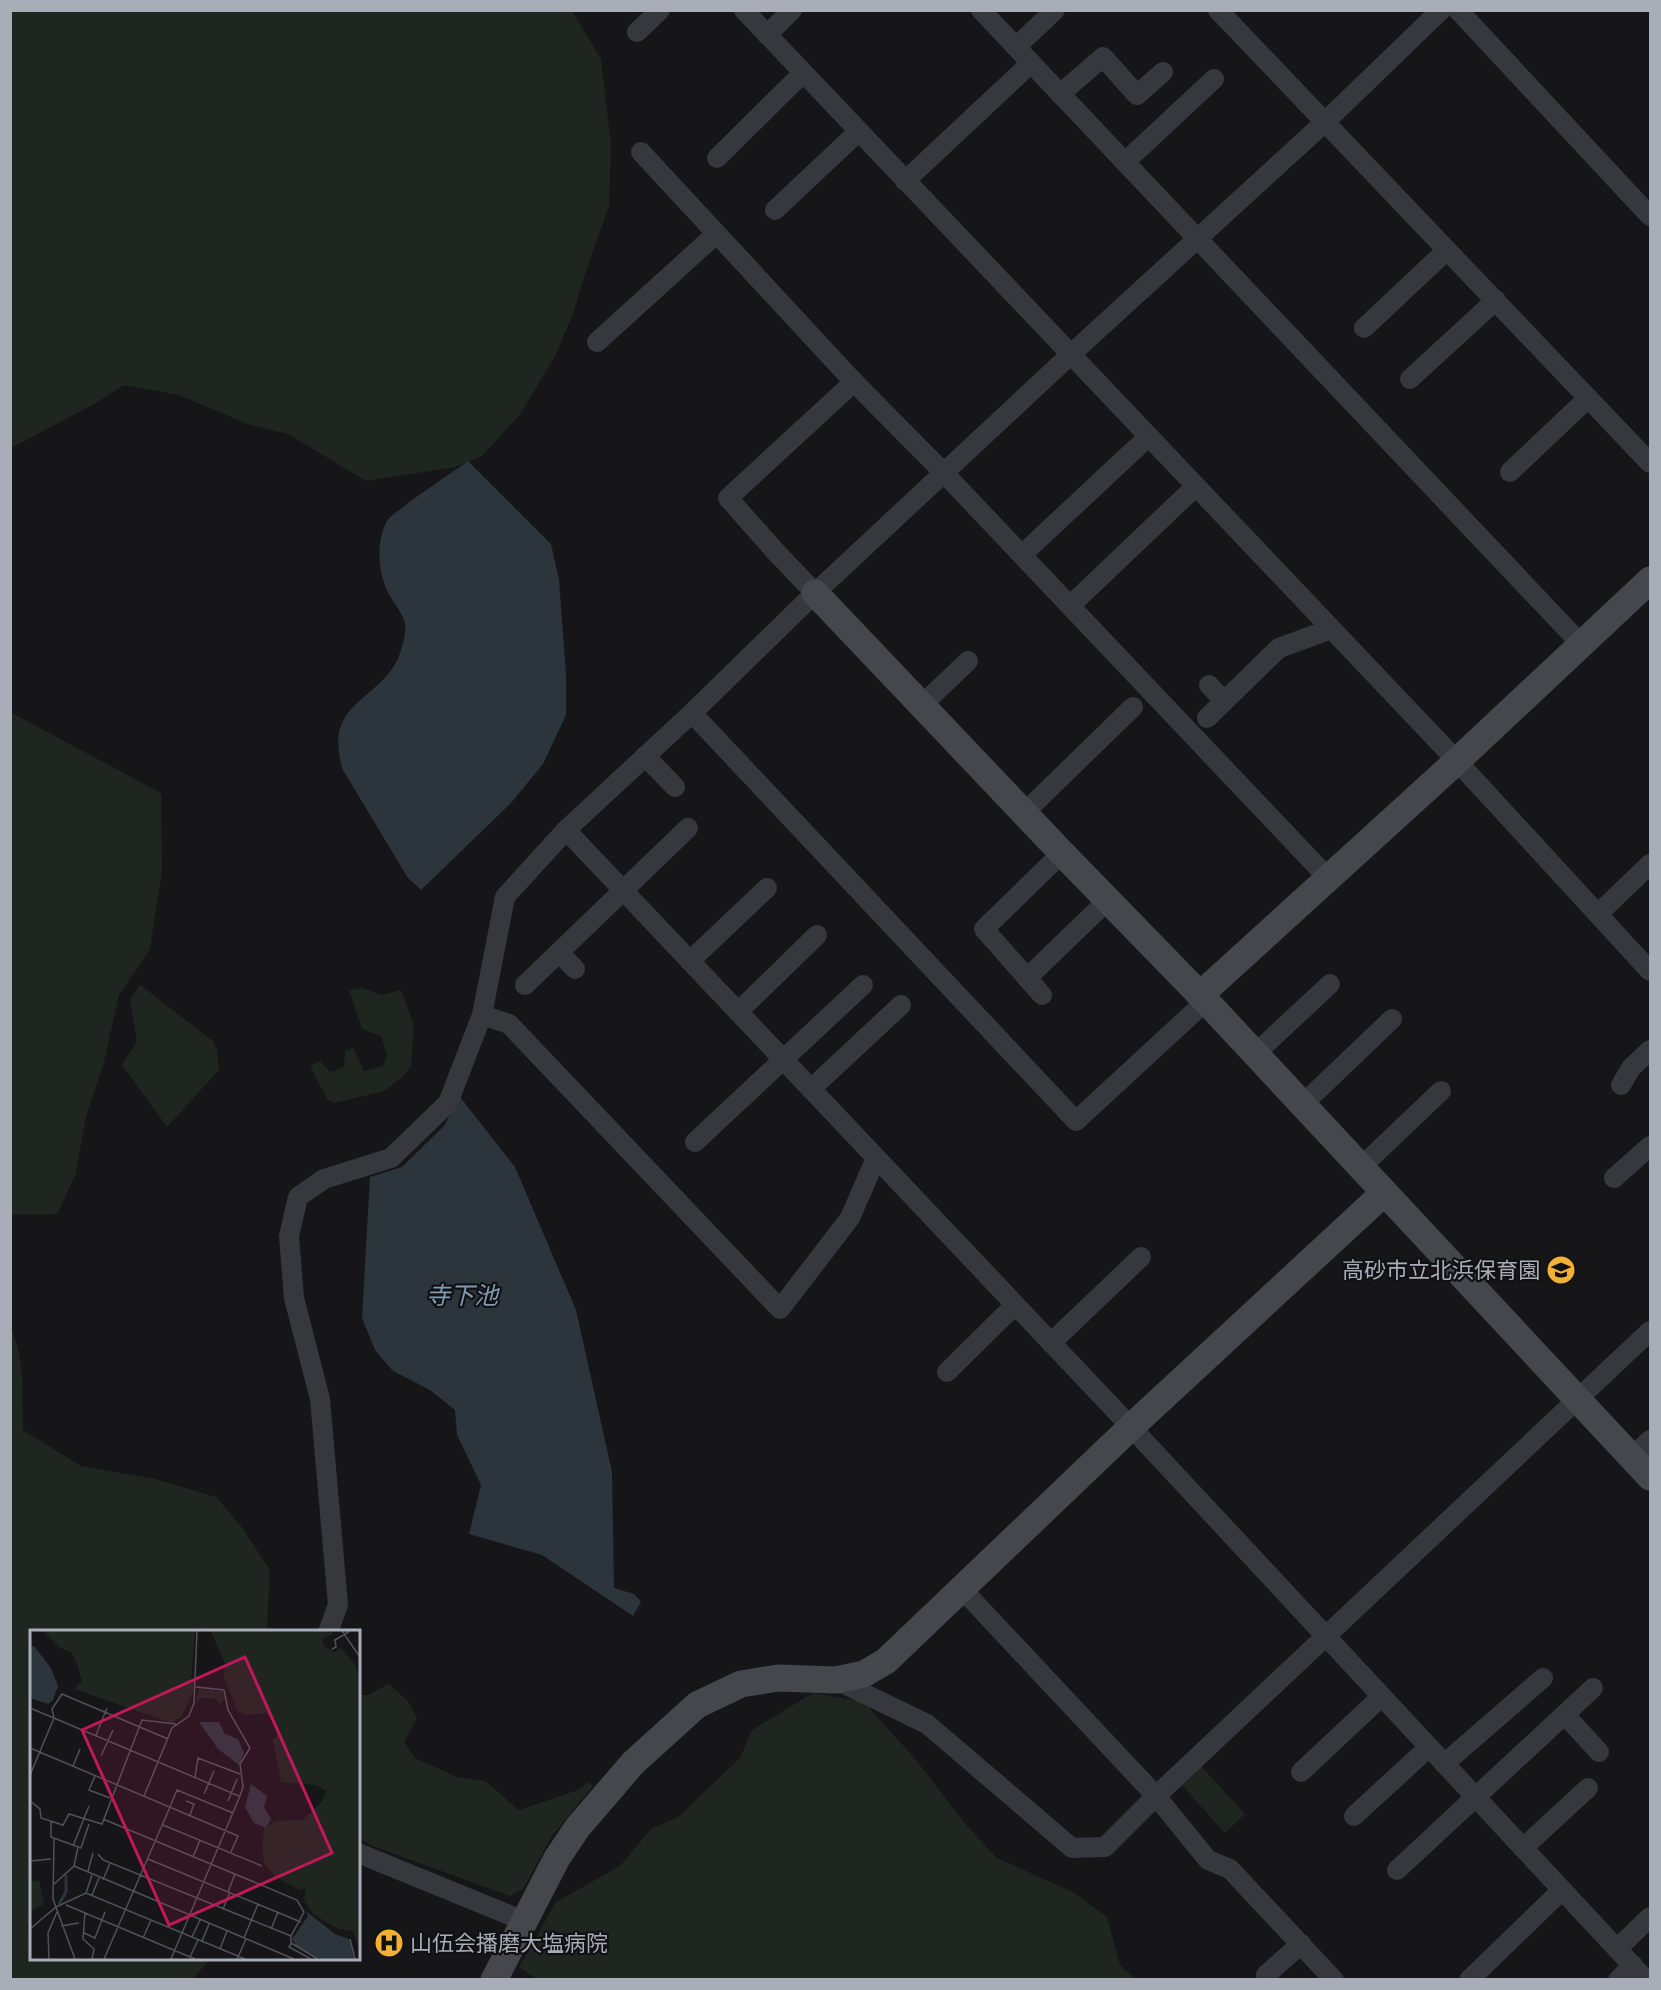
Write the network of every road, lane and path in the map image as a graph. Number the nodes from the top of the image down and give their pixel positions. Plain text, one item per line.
1 (660, 10) edge
2 (744, 10) edge
3 (792, 10) edge
4 (981, 10) edge
5 (1055, 10) edge
6 (1218, 10) edge
7 (1441, 10) edge
8 (1458, 10) edge
9 (637, 32) dead end
10 (767, 35) junction
11 (1016, 47) junction
12 (1031, 63) junction
13 (1163, 72) dead end
14 (803, 73) junction
15 (1214, 79) dead end
16 (1060, 94) junction
17 (1325, 122) junction
18 (858, 132) junction
19 (717, 158) dead end
20 (1125, 162) junction
21 (642, 163) dead end
22 (905, 181) junction
23 (775, 210) dead end
24 (1650, 216) edge
25 (716, 234) junction
26 (1197, 239) junction
27 (1447, 250) junction
28 (1496, 300) junction
29 (1364, 328) dead end
30 (597, 342) dead end
31 (1069, 356) junction
32 (1410, 379) dead end
33 (854, 382) junction
34 (1588, 398) junction
35 (1148, 437) junction
36 (1650, 463) edge
37 (1510, 472) dead end
38 (944, 473) junction
39 (1195, 487) junction
40 (1027, 550) dead end
41 (1650, 580) edge
42 (815, 593) junction
43 (1074, 602) dead end
44 (1331, 629) junction
45 (1581, 644) junction
46 (968, 661) dead end
47 (1209, 685) dead end
48 (1224, 701) junction
49 (922, 705) junction
50 (1133, 707) dead end
51 (692, 713) junction
52 (1207, 718) dead end
53 (645, 756) junction
54 (1456, 761) junction
55 (675, 787) dead end
56 (1024, 813) junction
57 (688, 828) dead end
58 (566, 830) junction
59 (1062, 854) junction
60 (1650, 864) edge
61 (1328, 878) junction
62 (766, 888) dead end
63 (624, 891) junction
64 (1108, 900) junction
65 (1598, 914) junction
66 (817, 935) dead end
67 (559, 952) junction
68 (690, 961) junction
69 (1648, 963) edge
70 (575, 969) dead end
71 (1027, 978) junction
72 (1330, 984) dead end
73 (525, 985) dead end
74 (862, 985) dead end
75 (1042, 995) dead end
76 (1203, 998) junction
77 (901, 1005) dead end
78 (738, 1012) junction
79 (482, 1015) junction
80 (1392, 1019) dead end
81 (1650, 1050) edge
82 (1255, 1054) junction
83 (783, 1059) junction
84 (1621, 1085) dead end
85 (811, 1089) junction
86 (1442, 1091) dead end
87 (1302, 1104) junction
88 (695, 1142) dead end
89 (1650, 1146) edge
90 (876, 1158) junction
91 (1360, 1168) junction
92 (1614, 1178) dead end
93 (1384, 1193) junction
94 (1140, 1256) dead end
95 (1015, 1305) junction
96 (1650, 1331) edge
97 (1051, 1343) junction
98 (947, 1372) dead end
99 (1578, 1399) junction
100 (1131, 1427) junction
101 (1641, 1449) edge
102 (1650, 1477) edge
103 (962, 1589) junction
104 (329, 1630) edge
105 (1325, 1637) junction
106 (1543, 1678) dead end
107 (836, 1680) junction
108 (1593, 1688) dead end
109 (1381, 1697) junction
110 (1565, 1714) junction
111 (1428, 1748) junction
112 (1599, 1752) dead end
113 (1444, 1764) junction
114 (1301, 1772) dead end
115 (1588, 1788) dead end
116 (1156, 1796) junction
117 (1475, 1798) junction
118 (1354, 1816) dead end
119 (1523, 1848) junction
120 (360, 1854) edge
121 (1397, 1870) dead end
122 (1562, 1890) junction
123 (1650, 1917) edge
124 (524, 1921) junction
125 (1300, 1944) junction
126 (1617, 1949) junction
127 (1639, 1972) edge
128 (1266, 1975) dead end
129 (494, 1980) edge
130 (1334, 1980) edge
131 (1469, 1980) edge
132 (1618, 1980) edge

1 - 9 street
2 - 10 street
3 - 10 street
4 - 11 street
5 - 11 street
6 - 17 street
7 - 17 street
8 - 24 street
10 - 14 street
11 - 12 street
12 - 16 street
12 - 22 street
13 - 16 street
14 - 18 street
14 - 19 street
15 - 20 street
16 - 20 street
17 - 26 street
17 - 27 street
18 - 22 street
18 - 23 street
20 - 26 street
21 - 25 street
22 - 31 street
25 - 30 street
25 - 33 street
26 - 31 street
26 - 45 street
27 - 28 street
27 - 29 street
28 - 32 street
28 - 34 street
31 - 35 street
31 - 38 street
33 - 38 street
33 - 42 street
34 - 36 street
34 - 37 street
35 - 39 street
35 - 40 street
38 - 42 street
38 - 61 street
39 - 43 street
39 - 44 street
41 - 45 street
42 - 49 street
42 - 51 street
44 - 48 street
44 - 54 street
45 - 54 street
46 - 49 street
47 - 48 street
48 - 52 street
49 - 56 street
50 - 56 street
51 - 53 street
51 - 76 street
53 - 55 street
53 - 58 street
54 - 61 street
54 - 65 street
56 - 59 street
57 - 63 street
58 - 63 street
58 - 79 street
59 - 64 street
59 - 71 street
60 - 65 street
61 - 76 street
62 - 68 street
63 - 67 street
63 - 68 street
64 - 71 street
64 - 76 street
65 - 69 street
66 - 78 street
67 - 70 street
67 - 73 street
68 - 78 street
71 - 75 street
72 - 82 street
74 - 83 street
76 - 82 street
77 - 85 street
78 - 83 street
79 - 90 street
79 - 104 street
80 - 87 street
81 - 84 street
82 - 87 street
83 - 85 street
83 - 88 street
85 - 90 street
86 - 91 street
87 - 91 street
89 - 92 street
90 - 95 street
91 - 93 street
93 - 99 street
93 - 100 street
94 - 97 street
95 - 97 street
95 - 98 street
96 - 99 street
97 - 100 street
99 - 101 street
99 - 105 street
100 - 103 street
100 - 105 street
101 - 102 street
103 - 107 street
103 - 116 street
105 - 109 street
105 - 116 street
106 - 113 street
107 - 116 street
107 - 124 street
108 - 110 street
109 - 111 street
109 - 114 street
110 - 112 street
110 - 117 street
111 - 113 street
111 - 118 street
113 - 117 street
115 - 119 street
116 - 125 street
117 - 119 street
117 - 121 street
119 - 122 street
120 - 124 street
122 - 126 street
122 - 131 street
123 - 126 street
124 - 129 street
125 - 128 street
125 - 130 street
126 - 127 street
127 - 132 street

